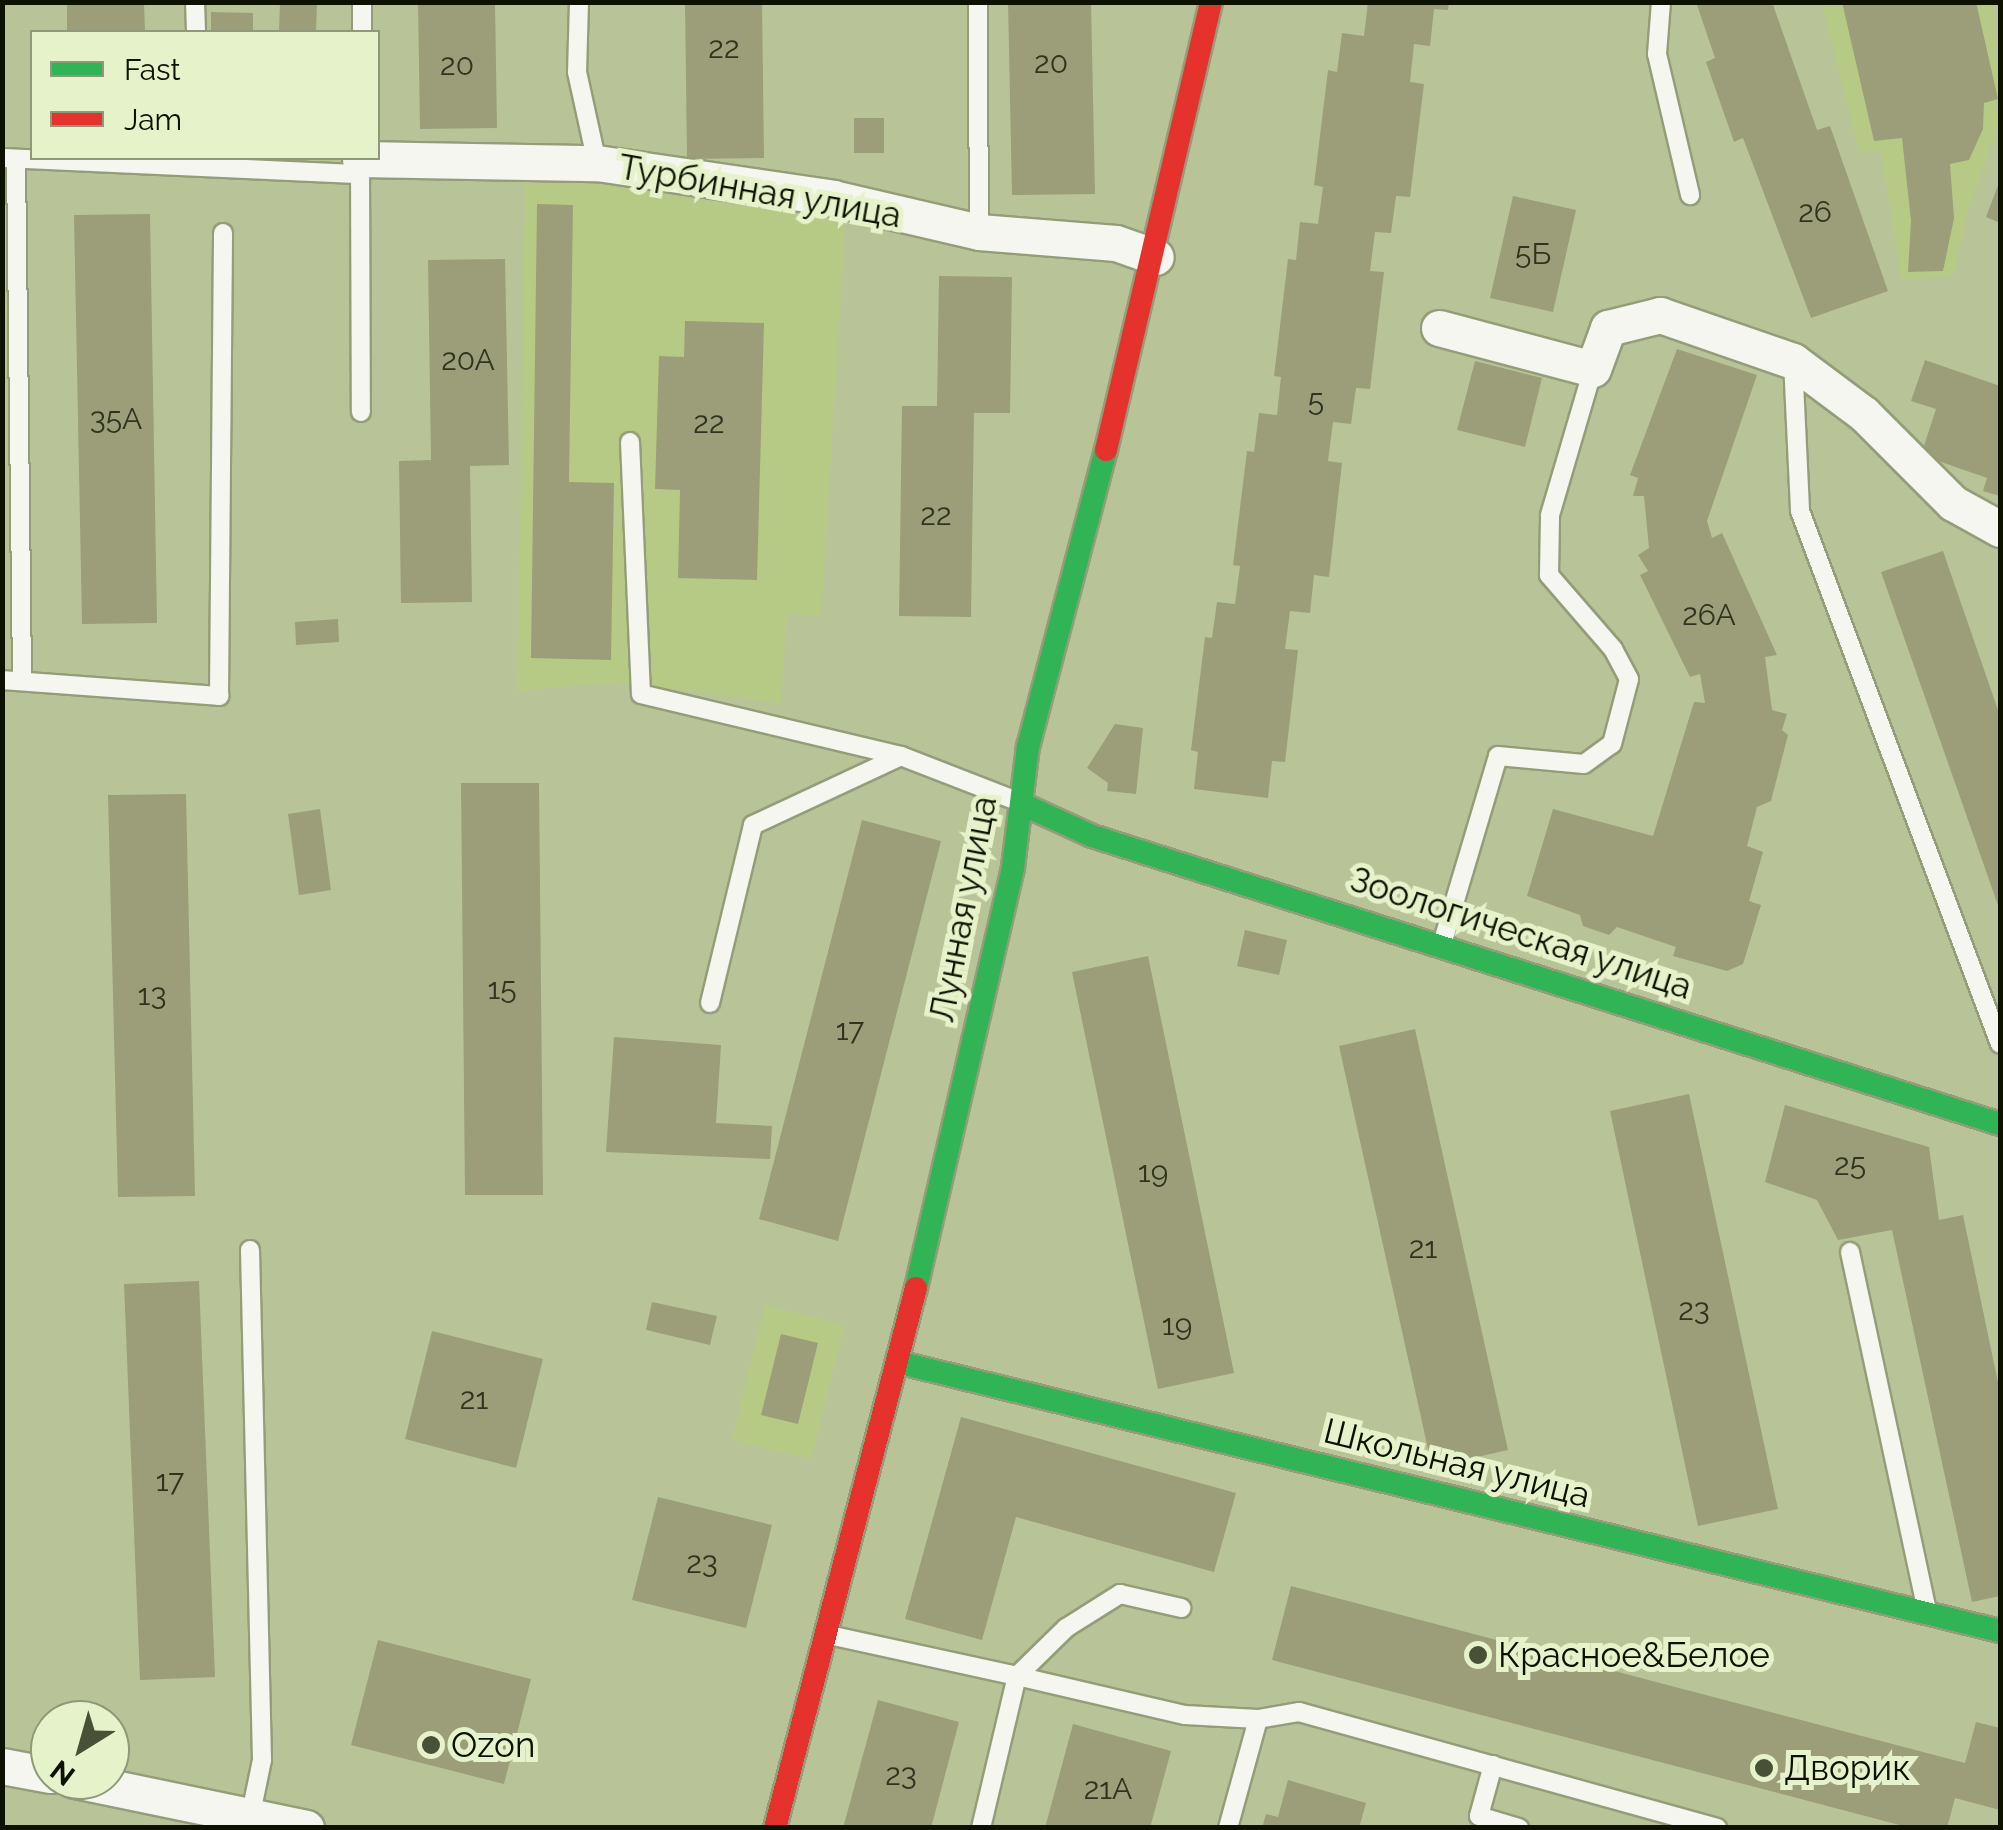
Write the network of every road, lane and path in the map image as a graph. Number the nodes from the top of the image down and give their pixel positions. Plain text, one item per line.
1 (195, 2) edge
2 (362, 2) edge
3 (579, 2) edge
4 (978, 2) edge
5 (1211, 2) edge
6 (1661, 2) edge
7 (196, 30) edge
8 (362, 30) edge
9 (9, 158) edge
10 (104, 160) edge
11 (198, 162) edge
12 (597, 162) junction
13 (359, 164) edge
14 (1690, 195) dead end
15 (979, 232) junction
16 (223, 233) dead end
17 (1156, 257) junction
18 (1439, 328) dead end
19 (1793, 360) junction
20 (1593, 369) junction
21 (360, 412) dead end
22 (630, 442) dead end
23 (2000, 529) edge
24 (12, 680) edge
25 (901, 756) junction
26 (1022, 804) junction
27 (1442, 944) junction
28 (710, 1004) dead end
29 (2000, 1044) edge
30 (2000, 1124) edge
31 (250, 1250) dead end
32 (1850, 1252) dead end
33 (896, 1362) junction
34 (1181, 1608) dead end
35 (1926, 1613) junction
36 (2000, 1631) edge
37 (829, 1634) junction
38 (1017, 1676) junction
39 (1258, 1719) junction
40 (1493, 1765) junction
41 (2, 1766) edge
42 (30, 1771) edge
43 (130, 1791) edge
44 (251, 1814) junction
45 (1477, 1822) edge
46 (306, 1828) edge
47 (775, 1828) edge
48 (981, 1828) edge
49 (1228, 1828) edge
50 (1520, 1828) edge
51 (1717, 1828) edge

1 - 7 lane
2 - 8 lane
3 - 12 lane
4 - 15 lane
5 - 17 street, Лунная улица
6 - 14 lane
9 - 24 lane
10 - 11 lane
11 - 13 lane
12 - 13 street, Турбинная улица
12 - 15 street, Турбинная улица
13 - 21 lane
15 - 17 street, Турбинная улица
16 - 24 lane
17 - 26 street, Лунная улица
18 - 20 street
19 - 20 street
19 - 23 street
19 - 29 lane
20 - 27 lane
22 - 25 lane
25 - 26 lane
25 - 28 lane
26 - 27 street, Зоологическая улица
26 - 33 street, Лунная улица
27 - 30 street, Зоологическая улица
31 - 44 lane
32 - 35 lane
33 - 35 street, Школьная улица
33 - 37 street, Лунная улица
34 - 38 lane
35 - 36 street, Школьная улица
37 - 38 lane
37 - 47 street, Лунная улица
38 - 39 lane
38 - 48 lane
39 - 40 lane
39 - 49 lane
40 - 45 lane
40 - 51 lane
41 - 42 street
43 - 44 street
44 - 46 street
45 - 50 lane

